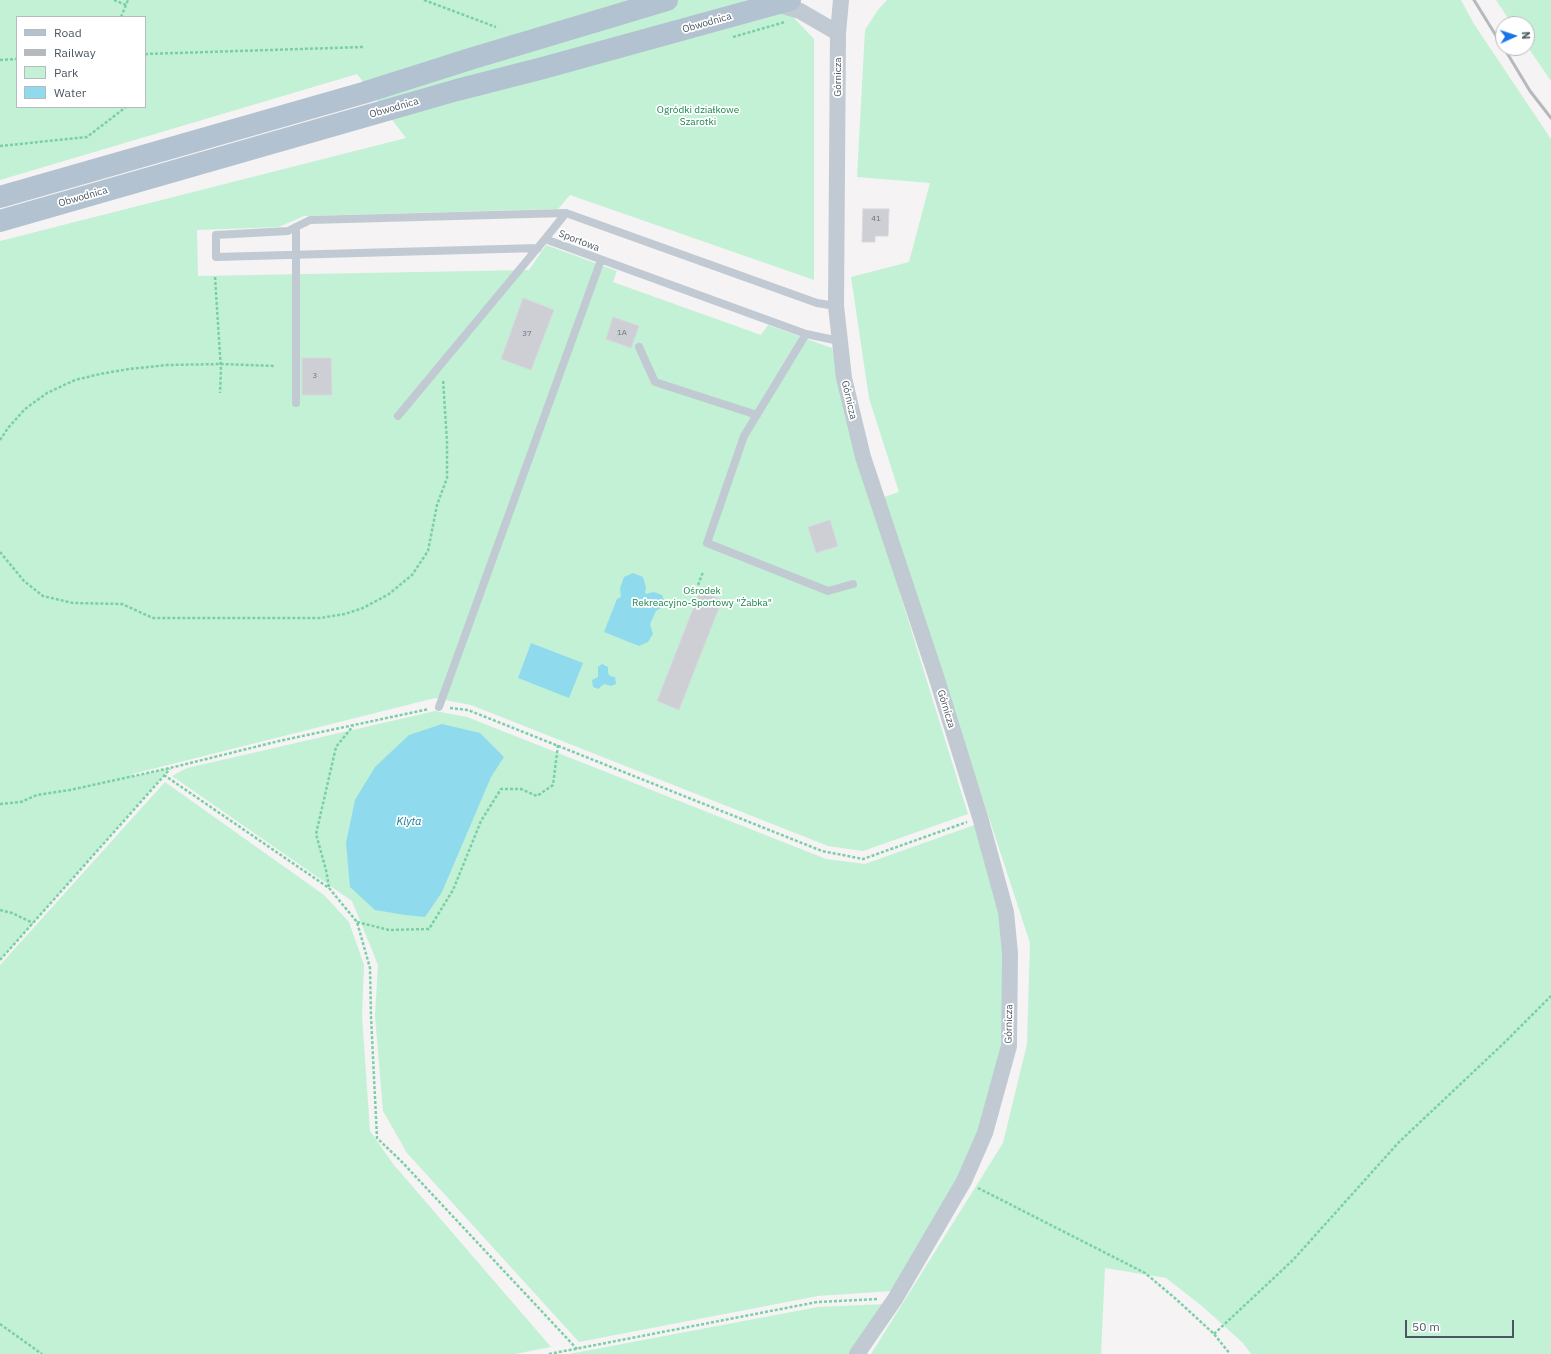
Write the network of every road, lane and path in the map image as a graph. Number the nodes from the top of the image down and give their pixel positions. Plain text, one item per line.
1 (114, 0) edge
2 (128, 0) edge
3 (424, 0) edge
4 (667, 0) edge
5 (841, 0) edge
6 (126, 4) junction
7 (784, 9) edge
8 (121, 16) edge
9 (496, 27) dead end
10 (838, 32) junction
11 (733, 37) dead end
12 (363, 47) dead end
13 (146, 54) edge
14 (0, 60) edge
15 (16, 60) edge
16 (125, 108) edge
17 (0, 146) edge
18 (0, 197) edge
19 (566, 213) junction
20 (0, 221) edge
21 (296, 227) junction
22 (545, 239) junction
23 (538, 248) junction
24 (297, 255) junction
25 (601, 260) junction
26 (215, 277) dead end
27 (836, 306) junction
28 (806, 334) junction
29 (840, 341) junction
30 (639, 346) dead end
31 (441, 363) junction
32 (221, 364) junction
33 (275, 366) dead end
34 (220, 393) dead end
35 (296, 403) dead end
36 (757, 415) junction
37 (398, 416) dead end
38 (0, 440) edge
39 (0, 552) edge
40 (703, 572) dead end
41 (853, 584) dead end
42 (698, 585) dead end
43 (438, 707) junction
44 (353, 726) junction
45 (558, 745) junction
46 (170, 768) junction
47 (164, 775) junction
48 (0, 804) edge
49 (980, 817) junction
50 (329, 888) junction
51 (0, 910) edge
52 (357, 922) junction
53 (33, 923) junction
54 (0, 960) edge
55 (1551, 996) edge
56 (964, 1181) junction
57 (895, 1299) junction
58 (0, 1324) edge
59 (1214, 1334) junction
60 (576, 1349) junction
61 (42, 1354) edge
62 (549, 1354) edge
63 (857, 1354) edge
64 (1230, 1354) edge

1 - 6 path
2 - 6 path
3 - 9 path
4 - 18 main road
5 - 10 street, Górnicza
6 - 8 path
7 - 10 street
7 - 11 path
7 - 20 main road, Obwodnica
10 - 27 street, Górnicza
12 - 13 path
14 - 15 path
16 - 17 path
19 - 21 lane
19 - 22 lane, Sportowa
19 - 27 lane
21 - 24 lane
21 - 24 lane
22 - 23 lane
22 - 25 lane, Sportowa
23 - 24 lane
23 - 31 lane
24 - 35 lane
25 - 28 lane, Sportowa
25 - 43 lane
26 - 32 path
27 - 29 street, Górnicza
28 - 29 lane, Sportowa
28 - 36 lane
29 - 49 street, Górnicza
30 - 36 lane
31 - 37 lane
31 - 39 path
32 - 33 path
32 - 34 path
32 - 38 path
36 - 41 lane
40 - 42 path
43 - 44 path
43 - 45 path
44 - 46 path
44 - 50 path
45 - 49 path
45 - 52 path
46 - 47 path
46 - 48 path
47 - 50 path
47 - 53 path
49 - 56 street, Górnicza
50 - 52 path
51 - 53 path
52 - 60 path
53 - 54 path
55 - 59 path
56 - 57 street, Górnicza
56 - 59 path
57 - 60 path
57 - 63 street, Górnicza
58 - 61 path
59 - 64 path
60 - 62 path

